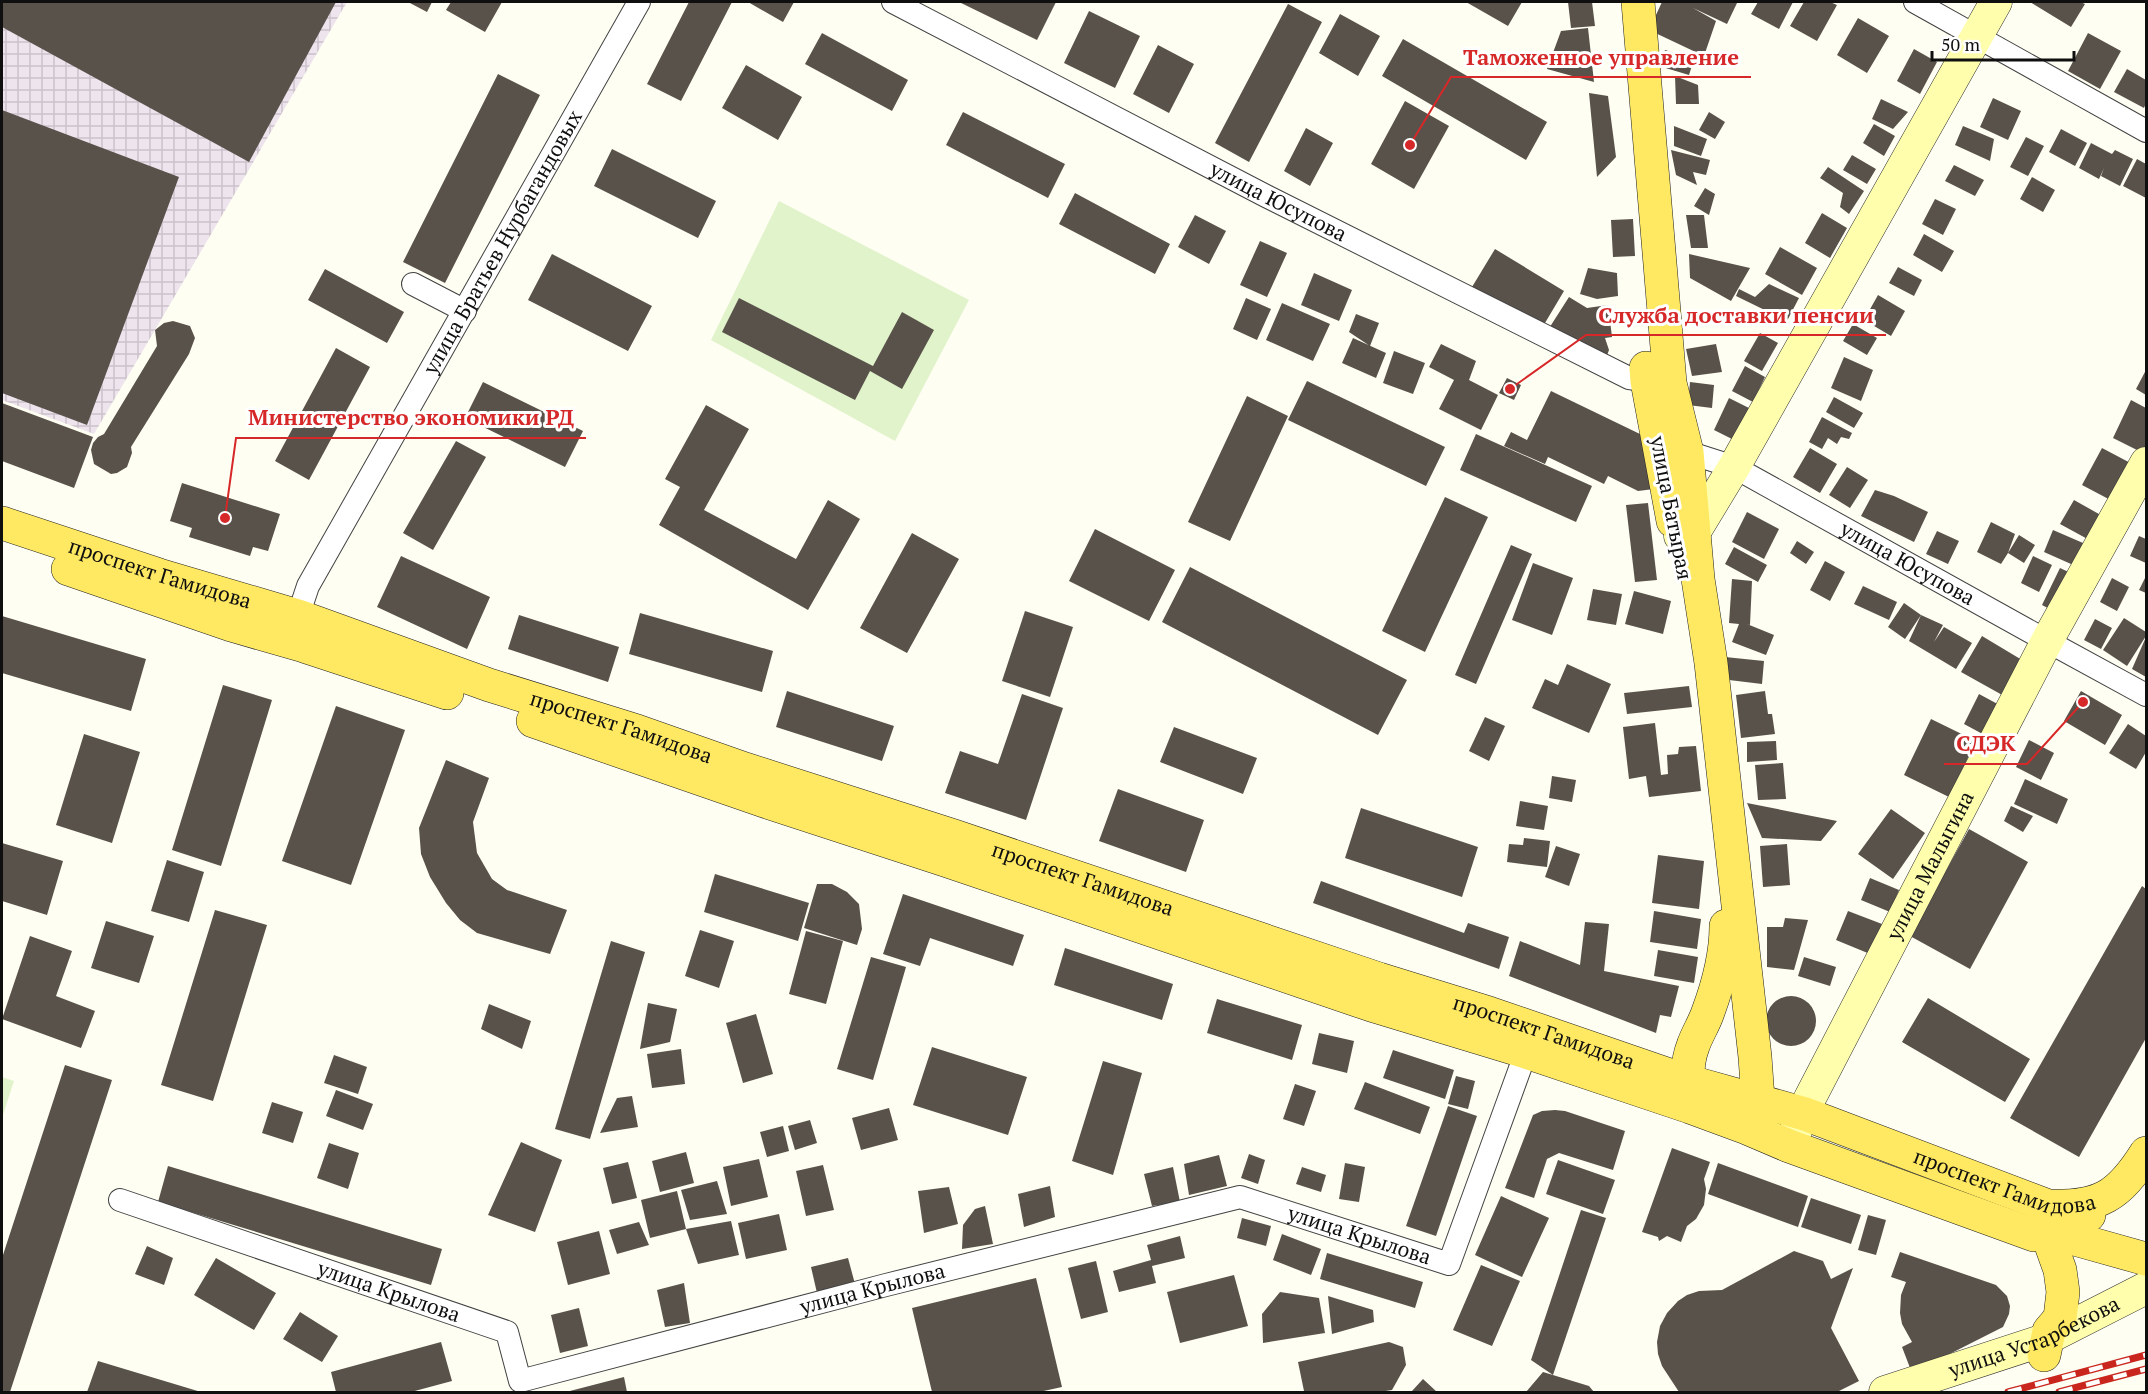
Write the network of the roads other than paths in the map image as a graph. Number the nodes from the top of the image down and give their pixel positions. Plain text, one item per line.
1 (639, 2) edge
2 (893, 2) edge
3 (1621, 2) edge
4 (1638, 2) edge
5 (1915, 2) edge
6 (1996, 2) edge
7 (1978, 35) junction
8 (2146, 131) edge
9 (412, 284) dead end
10 (465, 311) junction
11 (1658, 382) junction
12 (1674, 454) junction
13 (2146, 463) edge
14 (1734, 467) junction
15 (2, 523) edge
16 (1685, 535) junction
17 (2, 546) edge
18 (301, 631) junction
19 (2046, 641) junction
20 (2146, 694) edge
21 (1375, 992) junction
22 (1708, 1012) junction
23 (1750, 1021) junction
24 (1526, 1052) junction
25 (1688, 1094) junction
26 (1807, 1106) junction
27 (1752, 1114) junction
28 (1789, 1146) junction
29 (2146, 1153) edge
30 (2146, 1179) edge
31 (120, 1200) dead end
32 (2040, 1233) junction
33 (2146, 1260) edge
34 (2146, 1288) edge
35 (2146, 1305) edge
36 (2045, 1347) junction
37 (1885, 1392) edge
38 (1928, 1392) edge

1 - 10 street, улица Братьев Нурбагандовых
2 - 11 street, улица Юсупова
3 - 11 main road, улица Батырая
4 - 11 main road, улица Батырая
5 - 7 street
6 - 7 main road
7 - 8 street
7 - 14 main road
9 - 10 street
10 - 18 street, улица Братьев Нурбагандовых
11 - 12 main road, улица Батырая
12 - 14 street, улица Юсупова
12 - 16 main road, улица Батырая
13 - 19 main road, улица Малыгина
14 - 16 main road
14 - 19 street, улица Юсупова
15 - 18 main road, проспект Гамидова
16 - 22 main road, улица Батырая
16 - 23 main road, улица Батырая
17 - 18 main road, проспект Гамидова
18 - 21 main road, проспект Гамидова
19 - 20 street, улица Юсупова
19 - 26 main road, улица Малыгина
21 - 24 main road, проспект Гамидова
21 - 25 main road, проспект Гамидова
22 - 23 main road
22 - 25 main road, улица Батырая
23 - 27 main road, улица Батырая
24 - 25 main road, проспект Гамидова
24 - 31 street, улица Крылова
25 - 27 main road, проспект Гамидова
26 - 27 main road, проспект Гамидова
26 - 28 main road, улица Малыгина
26 - 29 main road, проспект Гамидова
27 - 28 main road, проспект Гамидова
28 - 32 main road, проспект Гамидова
30 - 32 main road
32 - 33 main road, проспект Гамидова
32 - 36 main road
34 - 36 main road, улица Устарбекова
35 - 36 main road
36 - 37 main road, улица Устарбекова
36 - 38 main road

